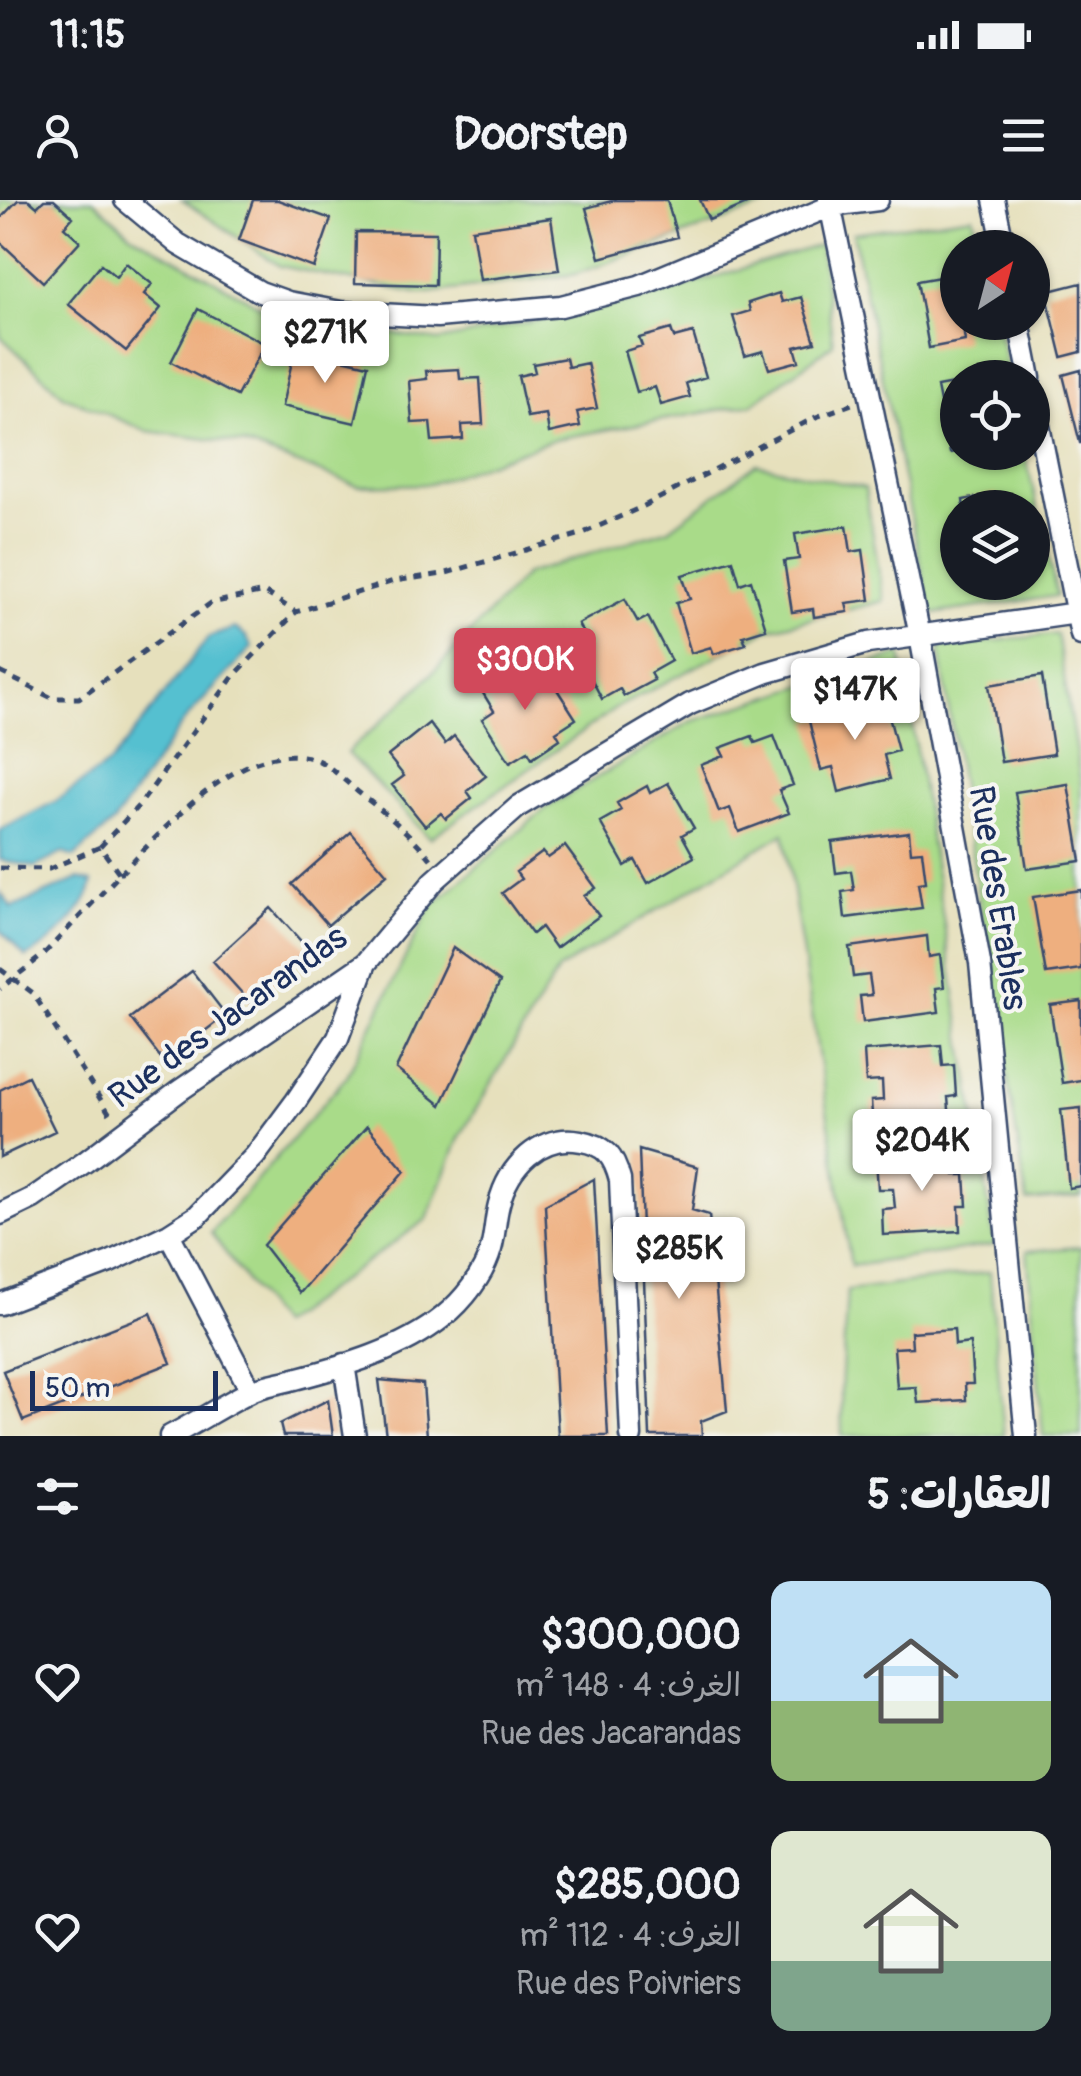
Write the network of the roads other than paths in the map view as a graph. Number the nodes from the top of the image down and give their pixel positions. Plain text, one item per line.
1 (125, 200) edge
2 (878, 200) edge
3 (994, 200) edge
4 (830, 203) edge
5 (1000, 230) edge
6 (1048, 470) edge
7 (1077, 614) junction
8 (1081, 635) edge
9 (920, 636) junction
10 (366, 963) junction
11 (0, 1214) edge
12 (169, 1234) junction
13 (0, 1304) edge
14 (344, 1364) junction
15 (252, 1391) junction
16 (170, 1436) edge
17 (355, 1436) edge
18 (630, 1436) edge
19 (1026, 1436) edge

1 - 4 street
2 - 4 street
3 - 5 street
4 - 9 street, Rue des Erables
6 - 7 street
7 - 8 street
7 - 9 street, Rue des Jacarandas
9 - 10 street, Rue des Jacarandas
9 - 19 street, Rue des Erables
10 - 11 street, Rue des Jacarandas
10 - 12 street
12 - 13 street
12 - 15 street
14 - 15 street
14 - 17 street
14 - 18 street
15 - 16 street

